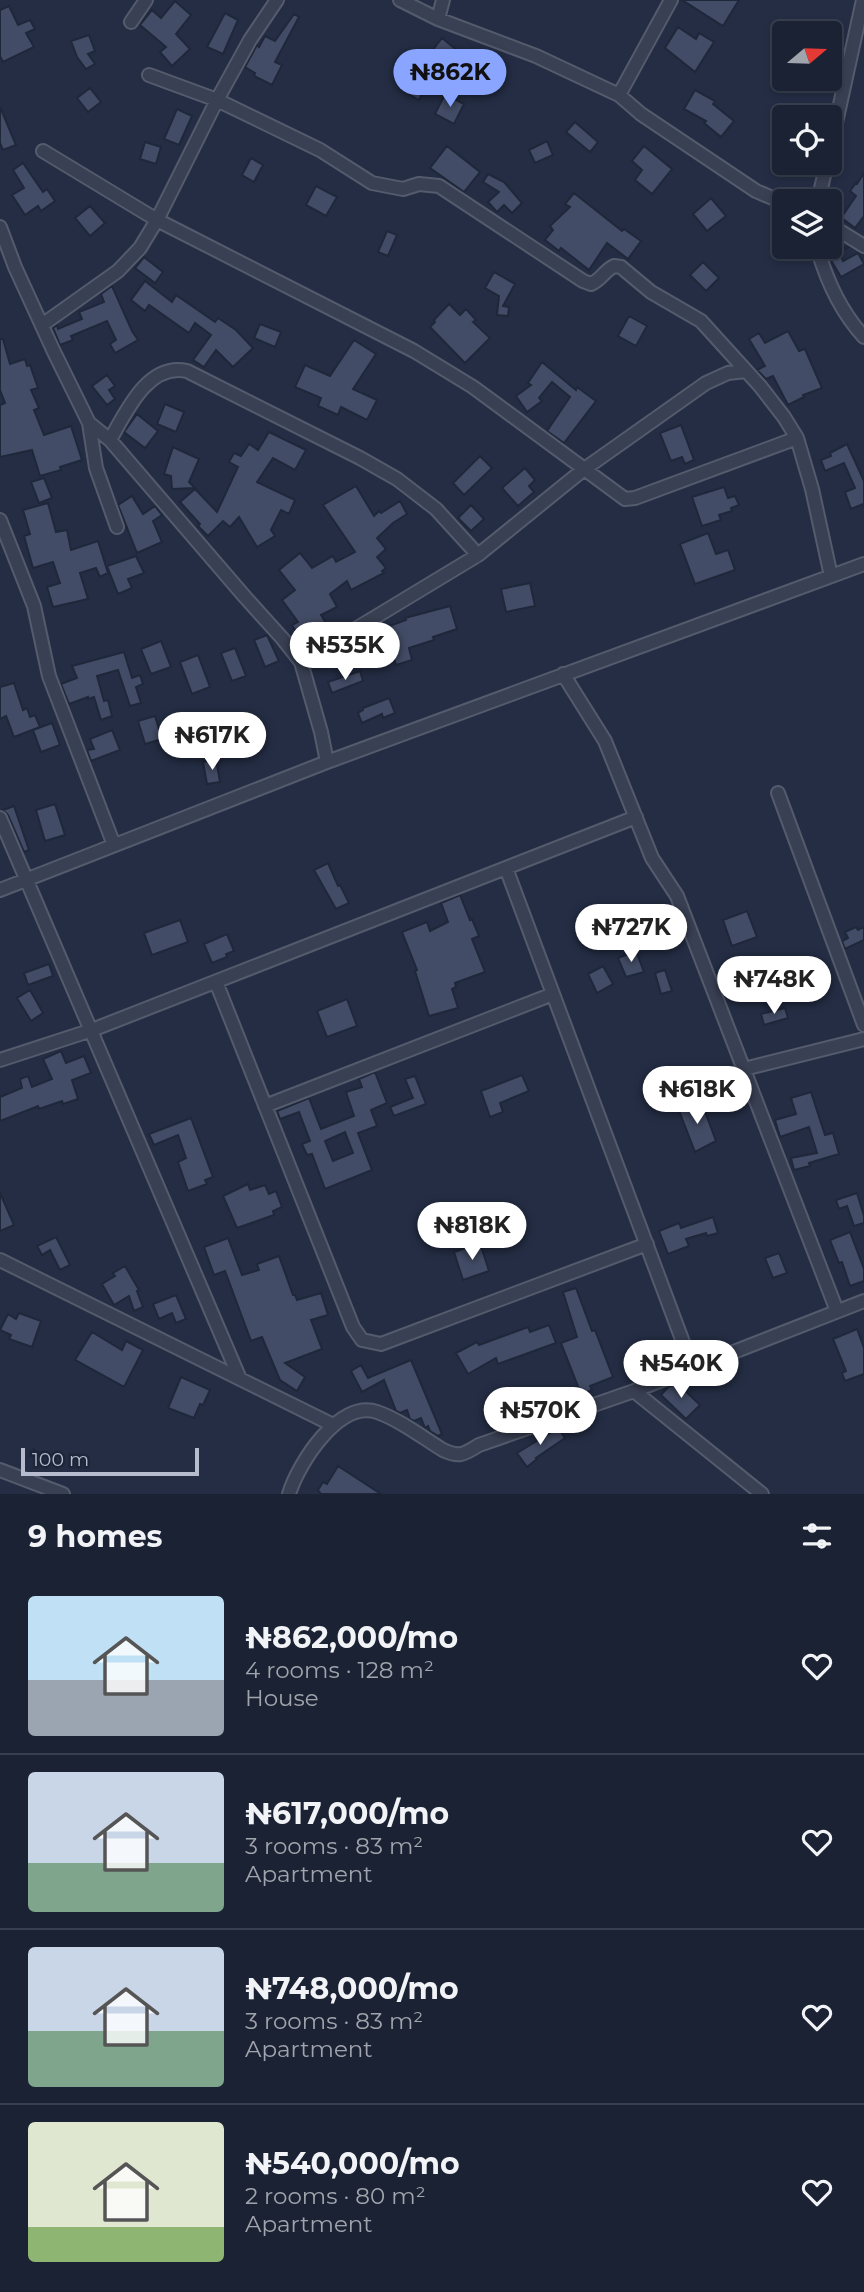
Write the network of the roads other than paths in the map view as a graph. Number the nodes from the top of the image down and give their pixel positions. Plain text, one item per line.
1 (146, 0) edge
2 (278, 0) edge
3 (400, 0) edge
4 (443, 0) edge
5 (671, 0) edge
6 (863, 0) edge
7 (438, 19) junction
8 (131, 22) dead end
9 (149, 75) dead end
10 (619, 95) junction
11 (217, 100) junction
12 (840, 105) edge
13 (43, 151) dead end
14 (772, 198) edge
15 (157, 220) junction
16 (0, 227) edge
17 (842, 232) edge
18 (864, 246) edge
19 (820, 259) edge
20 (42, 325) junction
21 (864, 337) edge
22 (746, 370) junction
23 (89, 423) junction
24 (797, 438) junction
25 (110, 440) junction
26 (583, 470) junction
27 (0, 520) edge
28 (117, 527) dead end
29 (478, 555) junction
30 (864, 564) edge
31 (831, 576) junction
32 (301, 662) junction
33 (563, 674) junction
34 (327, 762) junction
35 (778, 793) dead end
36 (636, 817) junction
37 (0, 818) edge
38 (114, 845) junction
39 (506, 868) junction
40 (27, 879) junction
41 (0, 890) edge
42 (216, 982) junction
43 (554, 994) junction
44 (864, 1025) edge
45 (92, 1030) junction
46 (864, 1039) edge
47 (0, 1060) edge
48 (744, 1069) junction
49 (265, 1105) junction
50 (648, 1244) junction
51 (0, 1260) edge
52 (864, 1301) edge
53 (837, 1311) junction
54 (693, 1369) junction
55 (240, 1379) junction
56 (635, 1391) junction
57 (333, 1425) junction
58 (0, 1470) edge
59 (63, 1494) edge
60 (289, 1494) edge
61 (762, 1494) edge

1 - 8 street
2 - 11 street
3 - 7 street
4 - 7 street
5 - 10 street
6 - 12 street
7 - 10 street
9 - 11 street
10 - 14 street
11 - 15 street
11 - 22 street
13 - 15 street
15 - 20 street
15 - 26 street
16 - 20 street
17 - 18 street
19 - 21 street
20 - 23 street
22 - 24 street
22 - 26 street
23 - 25 street
23 - 28 street
24 - 26 street
24 - 31 street
25 - 29 street
25 - 32 street
26 - 29 street
27 - 38 street
29 - 32 street
30 - 31 street
31 - 33 street
32 - 34 street
33 - 34 street
33 - 36 street
34 - 38 street
35 - 44 street
36 - 39 street
36 - 48 street
37 - 40 street
38 - 40 street
39 - 42 street
39 - 43 street
40 - 41 street
40 - 45 street
42 - 45 street
42 - 49 street
43 - 49 street
43 - 50 street
45 - 47 street
45 - 55 street
46 - 48 street
48 - 53 street
49 - 50 street
50 - 54 street
51 - 55 street
52 - 53 street
53 - 54 street
54 - 56 street
55 - 57 street
56 - 57 street
56 - 61 street
57 - 60 street
58 - 59 street

